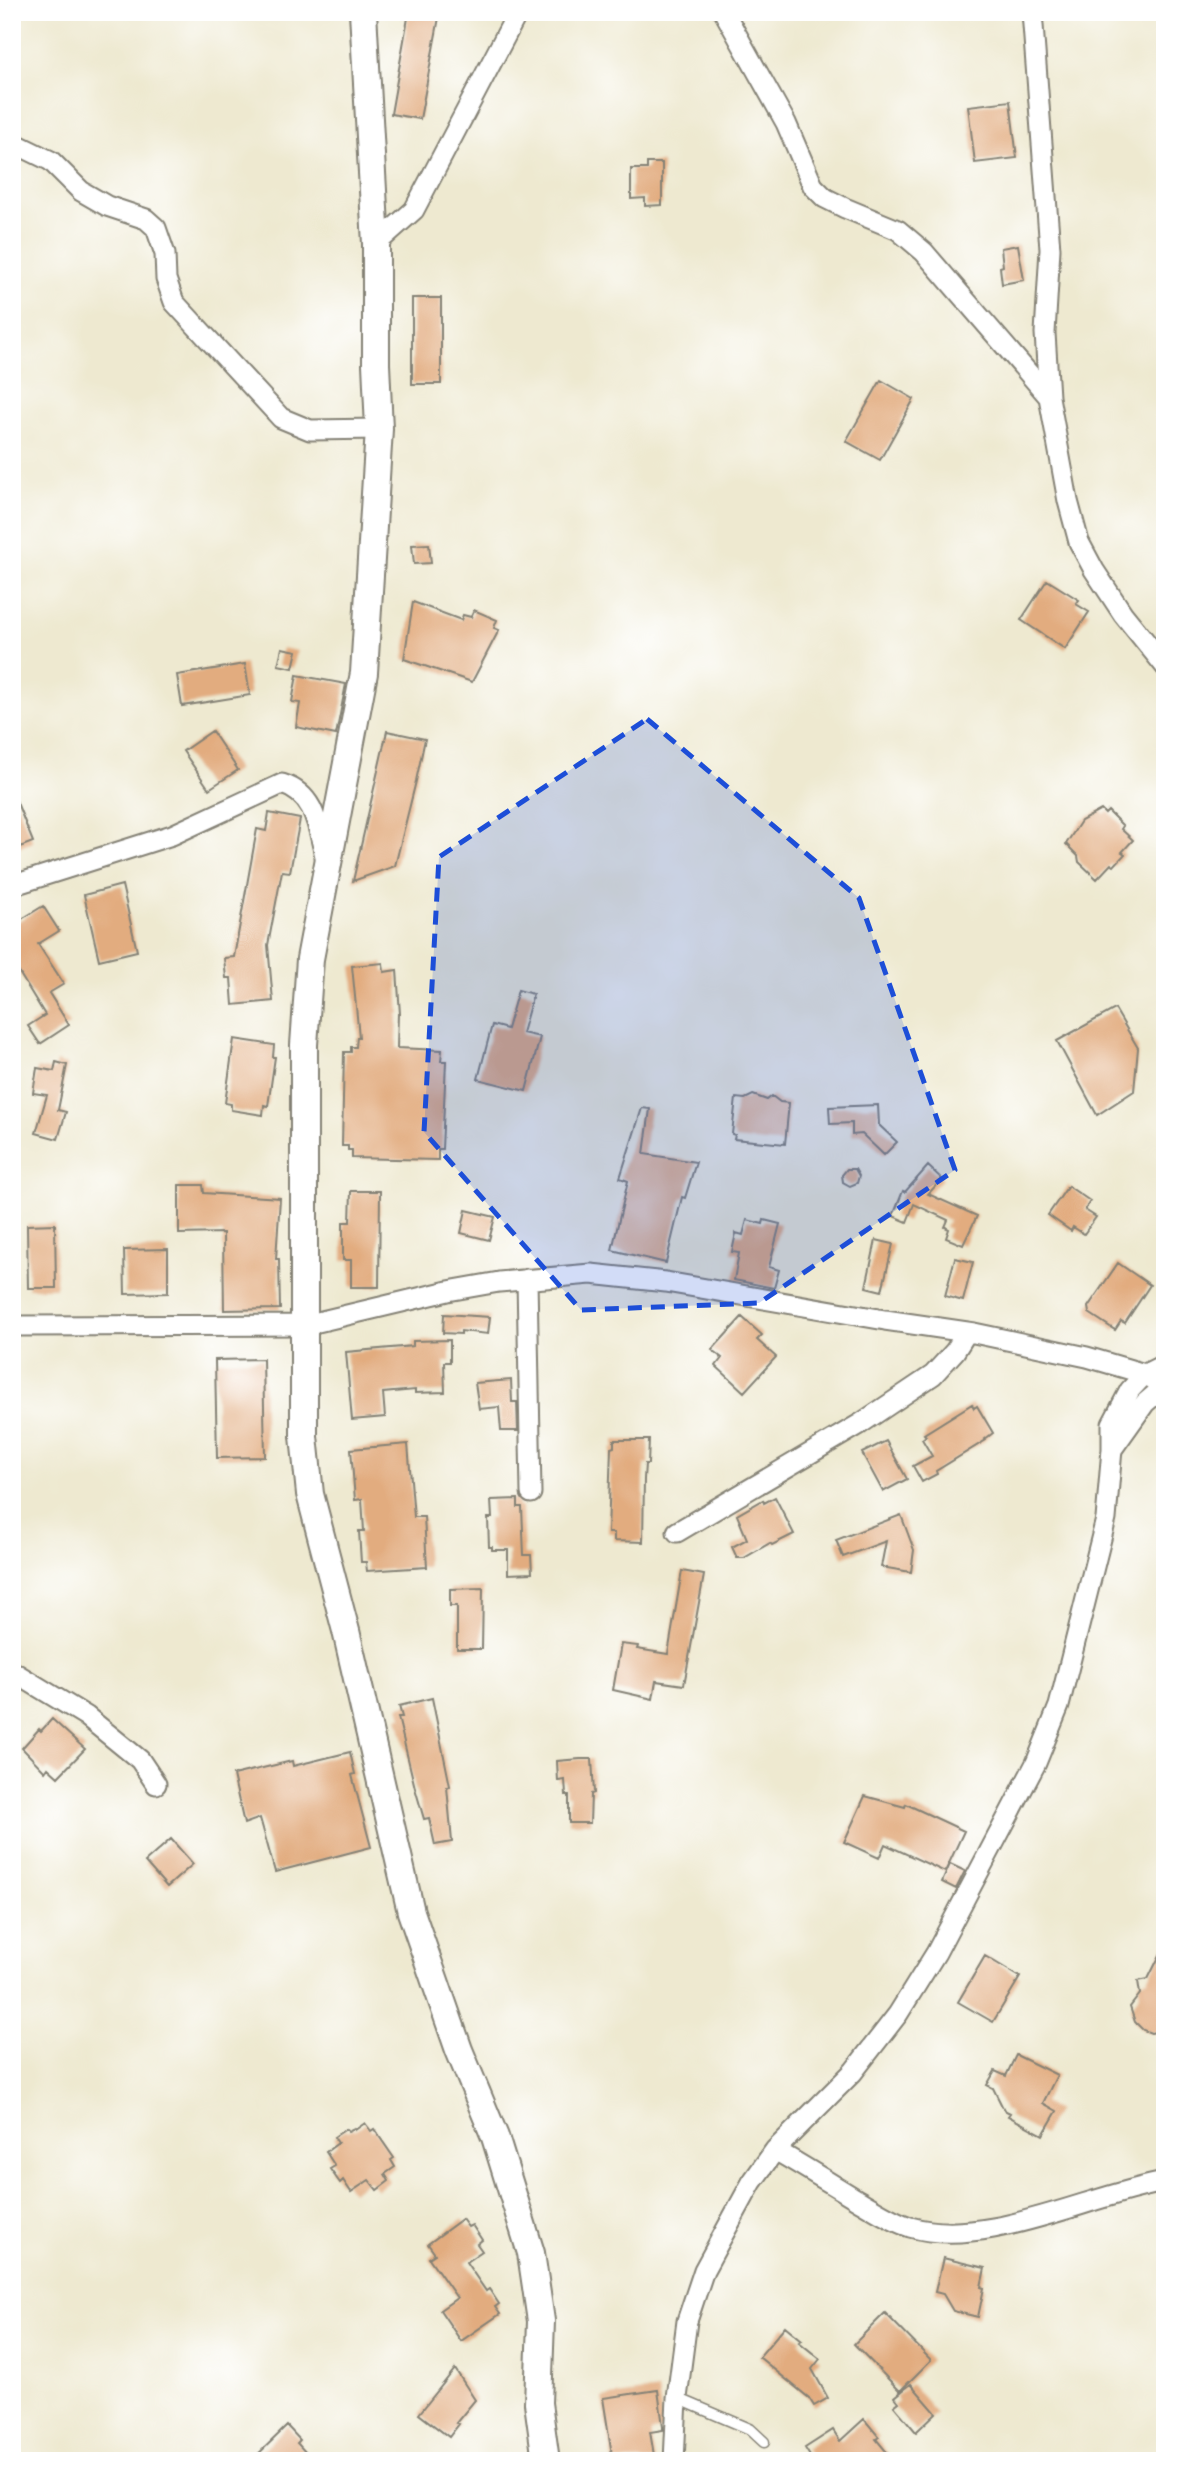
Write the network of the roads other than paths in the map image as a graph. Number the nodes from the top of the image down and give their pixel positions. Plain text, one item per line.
1 (363, 12) edge
2 (518, 12) edge
3 (724, 12) edge
4 (1032, 12) edge
5 (12, 142) edge
6 (376, 244) junction
7 (1049, 397) junction
8 (379, 429) junction
9 (1165, 666) edge
10 (327, 865) junction
11 (14, 885) edge
12 (527, 1279) junction
13 (305, 1325) junction
14 (12, 1326) edge
15 (967, 1332) junction
16 (1165, 1364) edge
17 (1145, 1374) junction
18 (1164, 1386) edge
19 (1112, 1448) junction
20 (531, 1493) dead end
21 (677, 1531) dead end
22 (12, 1671) edge
23 (156, 1784) dead end
24 (775, 2150) junction
25 (1165, 2182) edge
26 (677, 2398) junction
27 (764, 2442) dead end
28 (546, 2461) edge
29 (674, 2461) edge

1 - 6 main road
2 - 6 street
3 - 7 street
4 - 7 street
5 - 8 street
6 - 8 main road
7 - 9 street
8 - 10 main road
10 - 11 street
10 - 13 main road
12 - 13 street
12 - 15 street
12 - 20 street
13 - 14 street
13 - 28 main road
15 - 17 street
15 - 21 street
16 - 17 street
17 - 18 street
17 - 19 street
18 - 19 street
19 - 24 street
22 - 23 street
24 - 25 street
24 - 26 street
26 - 27 lane
26 - 29 street

